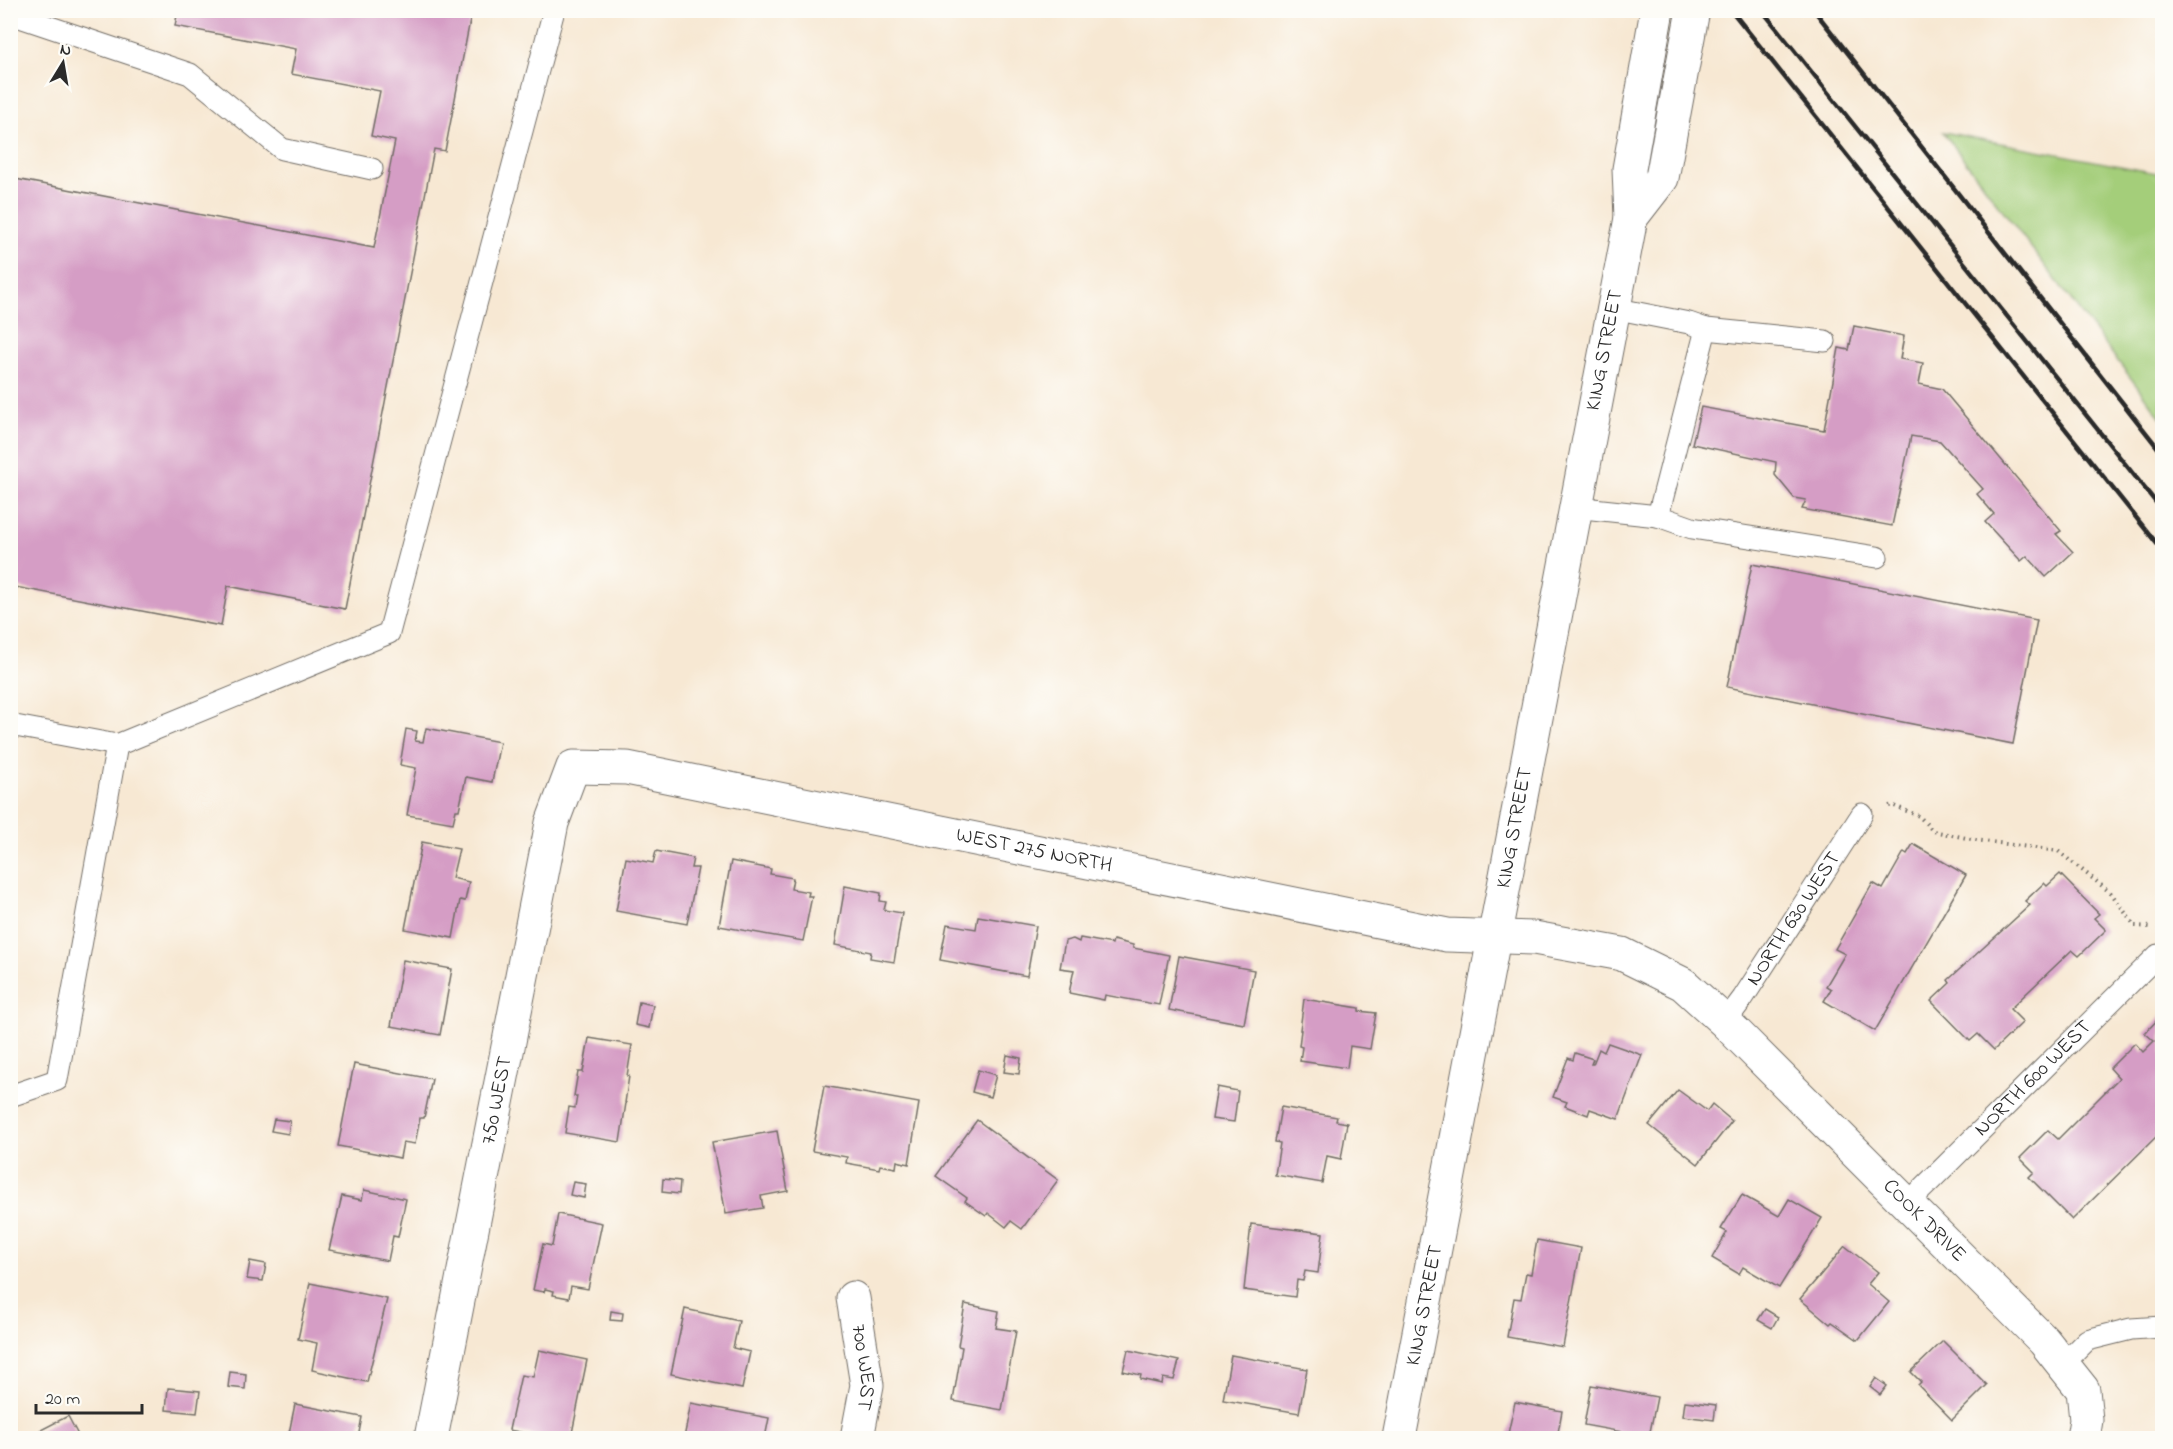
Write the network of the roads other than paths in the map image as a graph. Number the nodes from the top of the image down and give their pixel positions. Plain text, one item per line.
1 (11, 10) edge
2 (554, 10) edge
3 (1657, 10) edge
4 (1693, 10) edge
5 (372, 169) dead end
6 (1631, 218) junction
7 (1613, 308) junction
8 (1706, 328) junction
9 (1825, 341) dead end
10 (1574, 507) junction
11 (1658, 516) junction
12 (1877, 556) dead end
13 (10, 725) edge
14 (117, 744) junction
15 (573, 767) joint
16 (1862, 814) road end
17 (1496, 935) junction
18 (2163, 954) edge
19 (1725, 1022) junction
20 (10, 1096) edge
21 (1907, 1204) junction
22 (853, 1298) dead end
23 (2163, 1327) edge
24 (2062, 1365) junction
25 (430, 1438) edge
26 (857, 1438) edge
27 (1399, 1438) edge
28 (2083, 1438) edge

1 - 5 lane
2 - 14 lane
3 - 6 street, KING STREET
4 - 6 street, KING STREET
6 - 7 street, KING STREET
7 - 8 lane
7 - 10 street, KING STREET
8 - 9 lane
8 - 11 lane
10 - 11 lane
10 - 17 street, KING STREET
11 - 12 lane
13 - 14 lane
14 - 20 lane
15 - 17 street, WEST 275 NORTH
15 - 25 street, 750 WEST
16 - 19 lane, NORTH 630 WEST
17 - 19 street, WEST 275 NORTH
17 - 27 street, KING STREET
18 - 21 lane, NORTH 600 WEST
19 - 21 street, COOK DRIVE
21 - 24 street, COOK DRIVE
22 - 26 street, 700 WEST
23 - 24 lane
24 - 28 street, COOK DRIVE

